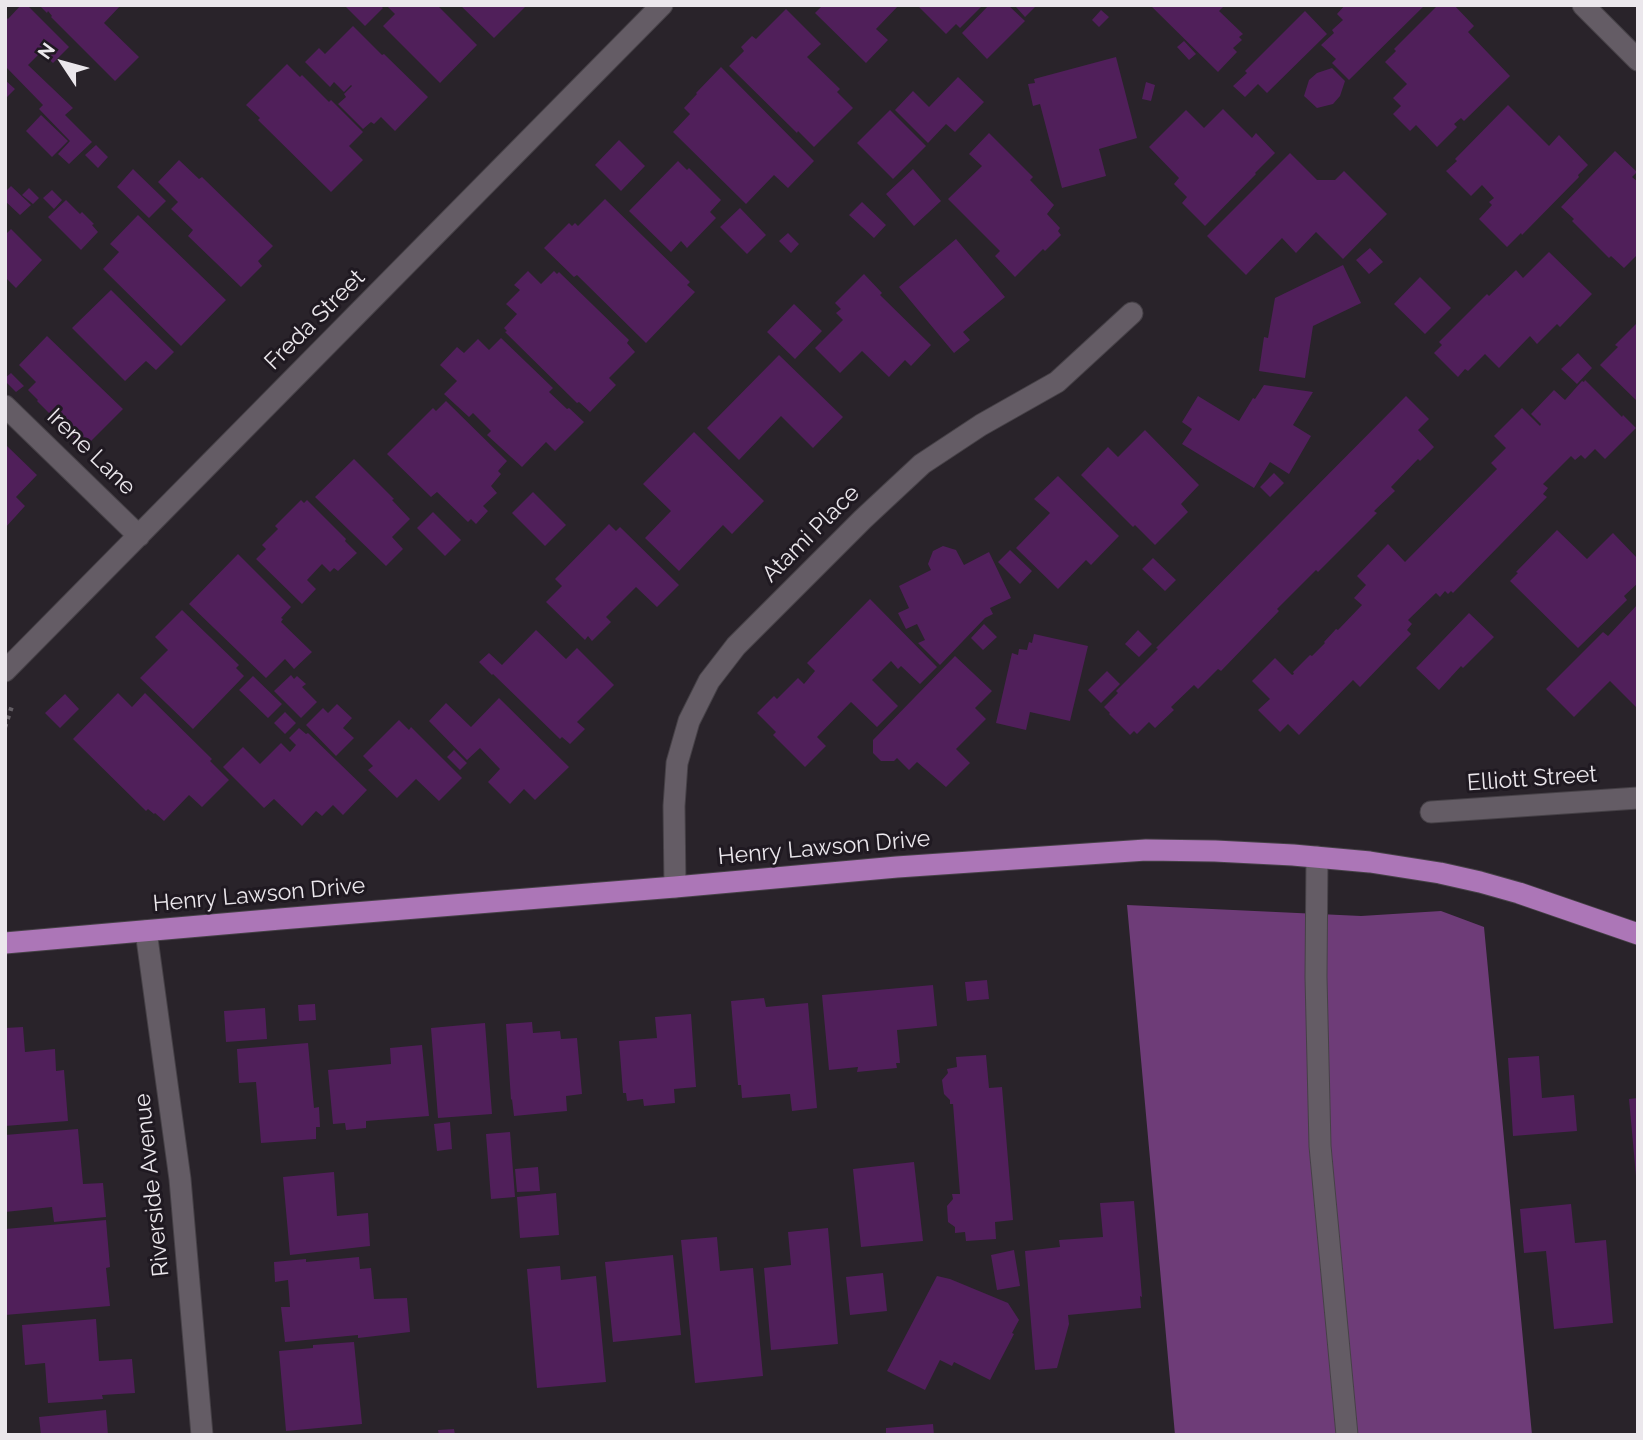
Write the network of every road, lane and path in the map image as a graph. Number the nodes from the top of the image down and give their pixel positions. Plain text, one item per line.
1 (663, 5) edge
2 (1583, 5) edge
3 (1638, 60) edge
4 (1132, 313) dead end
5 (5, 406) edge
6 (139, 536) junction
7 (5, 671) edge
8 (12, 706) dead end
9 (5, 727) edge
10 (1638, 798) edge
11 (1431, 812) dead end
12 (1317, 858) junction
13 (675, 887) junction
14 (146, 931) junction
15 (1638, 934) edge
16 (5, 943) edge
17 (202, 1435) edge
18 (1347, 1435) edge

1 - 6 street, Freda Street
2 - 3 street
4 - 13 street, Atami Place
5 - 6 street, Irene Lane
6 - 7 street, Freda Street
8 - 9 path
10 - 11 street, Elliott Street
12 - 13 main road, Henry Lawson Drive
12 - 15 main road, Henry Lawson Drive
12 - 18 street
13 - 14 main road, Henry Lawson Drive
14 - 16 main road, Henry Lawson Drive
14 - 17 street, Riverside Avenue

